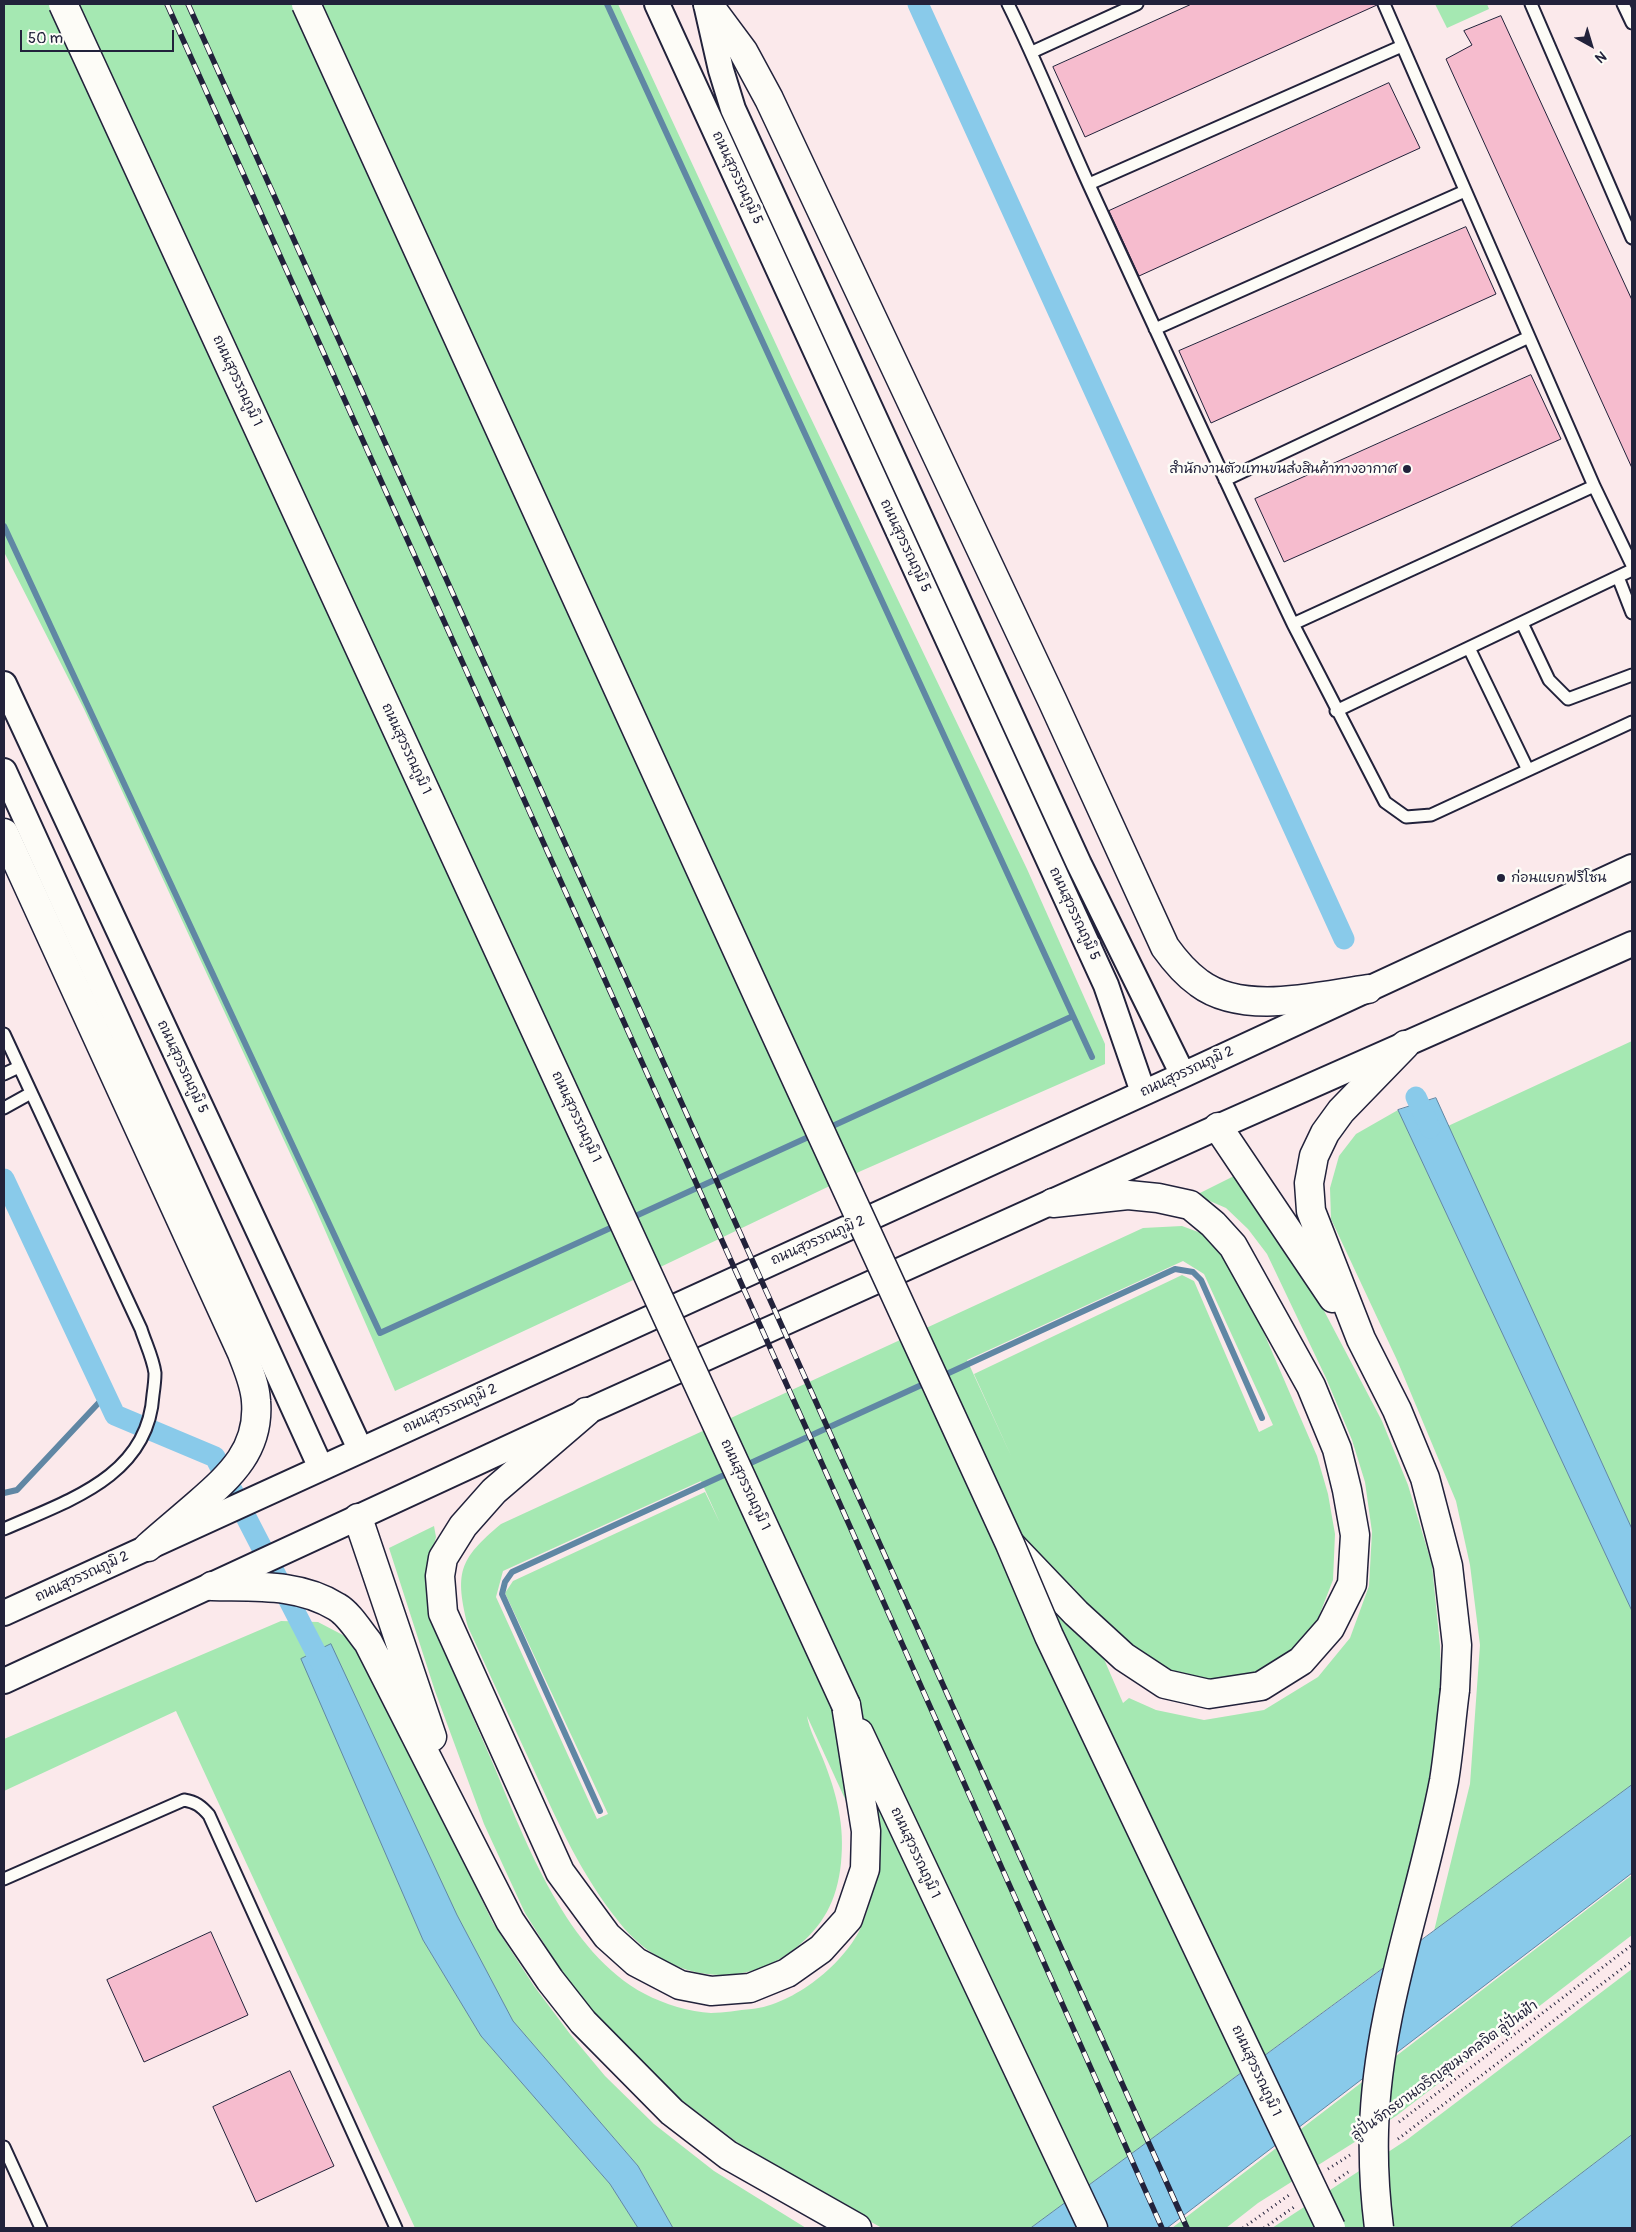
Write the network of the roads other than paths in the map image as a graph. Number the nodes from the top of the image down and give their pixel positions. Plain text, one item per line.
1 (63, 4) edge
2 (306, 4) edge
3 (657, 4) edge
4 (707, 4) edge
5 (1008, 4) edge
6 (1136, 4) edge
7 (1384, 4) edge
8 (1531, 4) edge
9 (1623, 4) edge
10 (1632, 23) edge
11 (1402, 46) junction
12 (1032, 52) junction
13 (1089, 184) junction
14 (1466, 191) junction
15 (1632, 238) edge
16 (1155, 329) junction
17 (1529, 337) junction
18 (1225, 480) junction
19 (1594, 486) junction
20 (1632, 565) edge
21 (1632, 570) edge
22 (1618, 577) junction
23 (1632, 613) edge
24 (1522, 623) junction
25 (1293, 624) junction
26 (1469, 648) junction
27 (1632, 675) edge
28 (4, 684) edge
29 (1336, 711) junction
30 (1632, 722) edge
31 (1528, 770) junction
32 (4, 771) edge
33 (4, 833) edge
34 (1632, 867) edge
35 (1632, 944) edge
36 (1368, 989) junction
37 (4, 1034) edge
38 (1406, 1045) junction
39 (19, 1067) junction
40 (4, 1074) edge
41 (1183, 1075) junction
42 (1143, 1092) junction
43 (31, 1093) junction
44 (4, 1108) edge
45 (1218, 1127) junction
46 (1053, 1203) junction
47 (1361, 1339) junction
48 (586, 1412) junction
49 (360, 1449) junction
50 (321, 1468) junction
51 (358, 1518) junction
52 (4, 1530) edge
53 (1010, 1544) junction
54 (148, 1547) junction
55 (212, 1586) junction
56 (4, 1613) edge
57 (4, 1681) edge
58 (846, 1705) junction
59 (466, 1836) junction
60 (4, 1880) edge
61 (4, 2147) edge
62 (41, 2228) edge
63 (396, 2228) edge
64 (857, 2228) edge
65 (1093, 2228) edge
66 (1331, 2228) edge
67 (1378, 2228) edge

1 - 58 highway, ถนนสุวรรณภูมิ 1, bridge
2 - 53 highway, ถนนสุวรรณภูมิ 1, bridge
3 - 42 street, ถนนสุวรรณภูมิ 5
4 - 36 highway
4 - 41 street, ถนนสุวรรณภูมิ 5
5 - 12 lane
6 - 12 lane
7 - 11 lane
8 - 15 lane
9 - 10 lane
11 - 13 lane
11 - 14 lane
12 - 13 lane
13 - 16 lane
14 - 16 lane
14 - 17 lane
16 - 18 lane
17 - 18 lane
17 - 19 lane
18 - 25 lane
19 - 20 lane
19 - 25 lane
21 - 22 lane
22 - 23 lane
22 - 24 lane
24 - 26 lane
24 - 27 lane
25 - 29 lane
26 - 29 lane
26 - 31 lane
28 - 49 street, ถนนสุวรรณภูมิ 5
29 - 31 lane
30 - 31 lane
32 - 50 street
33 - 54 highway
34 - 36 street, ถนนสุวรรณภูมิ 2
35 - 38 street
36 - 41 street, ถนนสุวรรณภูมิ 2
37 - 39 lane
38 - 45 street
38 - 47 highway
39 - 40 lane
39 - 43 lane
41 - 42 street, ถนนสุวรรณภูมิ 2
42 - 49 street, ถนนสุวรรณภูมิ 2
43 - 44 lane
43 - 52 lane
45 - 46 street
45 - 47 highway
46 - 48 street
46 - 53 highway
47 - 67 highway, bridge
48 - 51 street
48 - 58 highway
49 - 50 street, ถนนสุวรรณภูมิ 2
50 - 54 street, ถนนสุวรรณภูมิ 2
51 - 55 street
51 - 59 highway
53 - 66 highway, ถนนสุวรรณภูมิ 1, bridge
54 - 56 street, ถนนสุวรรณภูมิ 2
55 - 57 street
55 - 59 highway
58 - 65 highway, ถนนสุวรรณภูมิ 1
59 - 64 highway
60 - 63 lane
61 - 62 lane

